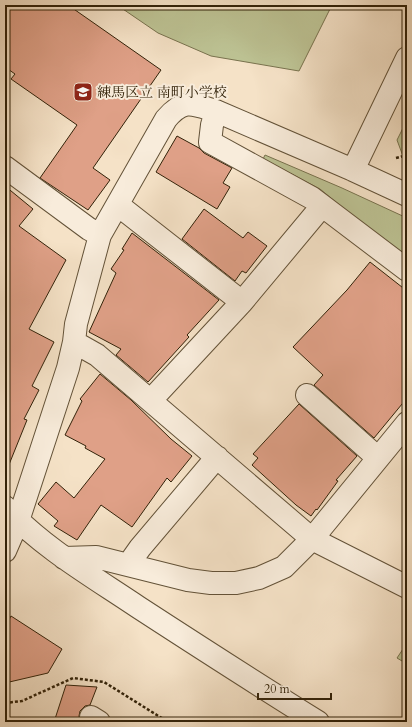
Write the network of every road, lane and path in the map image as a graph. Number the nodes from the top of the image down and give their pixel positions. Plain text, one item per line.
1 (407, 58) edge
2 (216, 111) junction
3 (407, 155) edge
4 (396, 158) dead end
5 (5, 169) edge
6 (353, 170) junction
7 (407, 195) edge
8 (118, 205) junction
9 (322, 206) junction
10 (100, 235) junction
11 (407, 270) edge
12 (242, 302) junction
13 (74, 342) junction
14 (307, 395) dead end
15 (151, 400) junction
16 (407, 423) edge
17 (218, 457) junction
18 (378, 458) junction
19 (12, 514) edge
20 (312, 538) junction
21 (5, 551) edge
22 (64, 558) junction
23 (128, 565) junction
24 (407, 588) edge
25 (318, 722) edge

1 - 6 street
2 - 6 street
2 - 8 street
2 - 9 street
3 - 4 path
5 - 10 street
6 - 7 street
8 - 10 street
8 - 12 street
9 - 11 street
9 - 12 street
10 - 13 street
12 - 15 street
13 - 15 street
13 - 19 street
14 - 18 street
15 - 17 street
16 - 18 street
17 - 20 street
17 - 23 street
18 - 20 street
19 - 21 street
19 - 22 street
20 - 23 street
20 - 24 street
22 - 23 street
22 - 25 street

